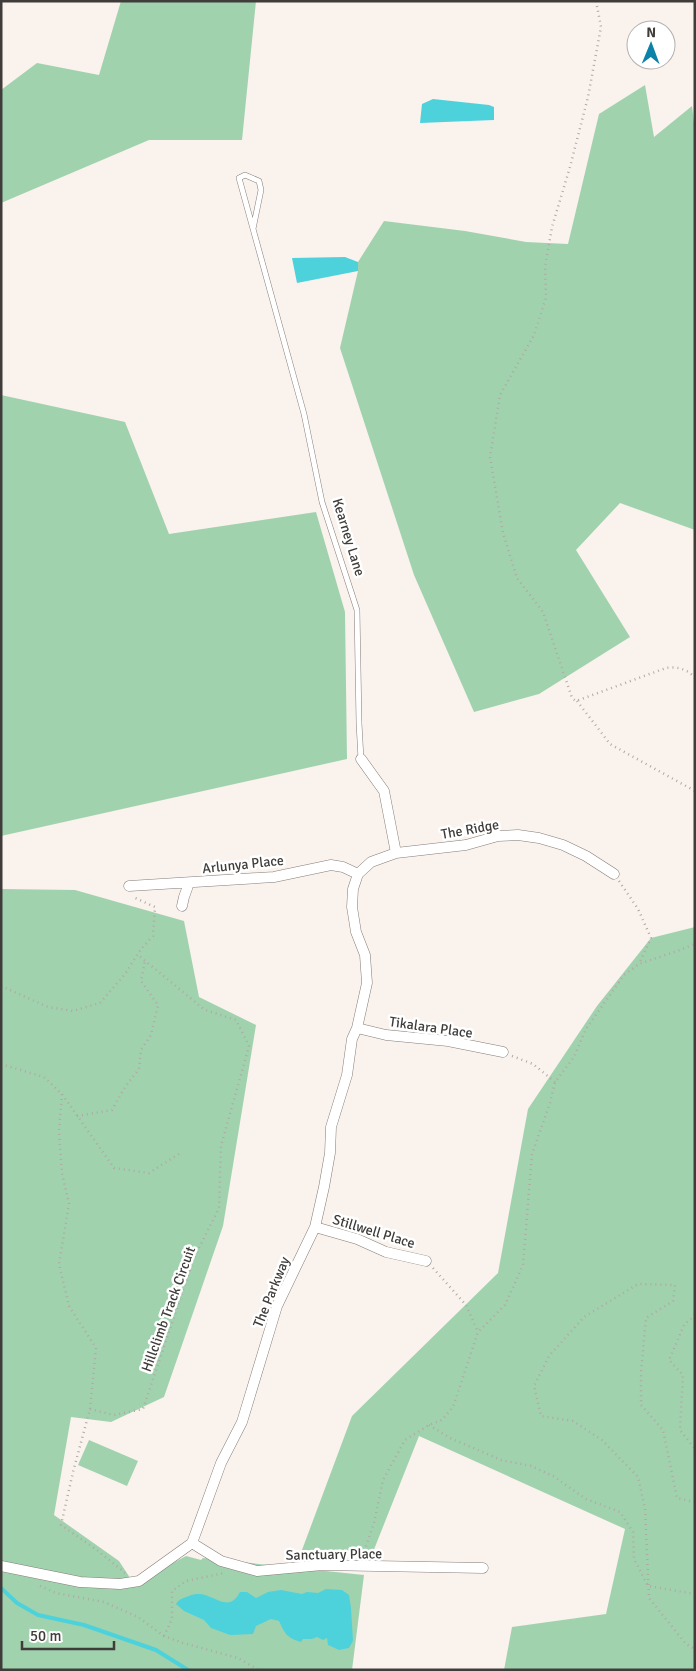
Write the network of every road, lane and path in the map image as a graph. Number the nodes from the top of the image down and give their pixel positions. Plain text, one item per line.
1 (596, 1) edge
2 (253, 229) junction
3 (695, 678) edge
4 (576, 701) junction
5 (362, 759) joint
6 (695, 791) edge
7 (396, 853) junction
8 (358, 874) junction
9 (614, 874) joint
10 (189, 883) junction
11 (129, 886) joint
12 (182, 906) dead end
13 (695, 944) edge
14 (138, 955) junction
15 (145, 961) junction
16 (639, 964) junction
17 (1, 986) edge
18 (357, 1028) junction
19 (503, 1052) joint
20 (1, 1064) edge
21 (555, 1082) junction
22 (62, 1094) junction
23 (77, 1116) junction
24 (182, 1152) dead end
25 (314, 1227) junction
26 (426, 1261) joint
27 (695, 1315) edge
28 (478, 1332) junction
29 (90, 1409) junction
30 (430, 1425) junction
31 (695, 1449) edge
32 (695, 1502) edge
33 (192, 1544) junction
34 (1, 1566) edge
35 (238, 1566) junction
36 (371, 1566) junction
37 (483, 1568) dead end
38 (135, 1582) junction
39 (648, 1586) junction
40 (56, 1593) dead end
41 (695, 1594) edge
42 (164, 1636) junction
43 (695, 1649) edge
44 (259, 1670) edge

1 - 4 path
2 - 2 lane, Kearney Lane
2 - 5 lane, Kearney Lane
3 - 4 path
4 - 6 path
5 - 7 street, Kearney Lane
7 - 8 street, The Ridge
7 - 9 street, The Ridge
8 - 10 street, Arlunya Place
8 - 18 street, The Parkway
9 - 16 path
10 - 11 street, Arlunya Place
10 - 12 street
11 - 14 path
13 - 16 path
14 - 15 path, Hillclimb Track Circuit
14 - 17 path
15 - 23 path
15 - 29 path, Hillclimb Track Circuit
16 - 21 path
18 - 19 street, Tikalara Place
18 - 25 street, The Parkway
19 - 21 path
20 - 22 path
21 - 28 path
22 - 23 path
22 - 29 path
23 - 24 path
25 - 26 street, Stillwell Place
25 - 33 street, The Parkway
26 - 28 path
27 - 31 path
28 - 30 path
29 - 38 path
30 - 36 path
30 - 39 path
32 - 39 path
33 - 35 street, Sanctuary Place
33 - 38 street
34 - 38 street
35 - 36 street, Sanctuary Place
35 - 42 path
36 - 37 street, Sanctuary Place
39 - 41 path
39 - 43 path
40 - 42 path
42 - 44 path

